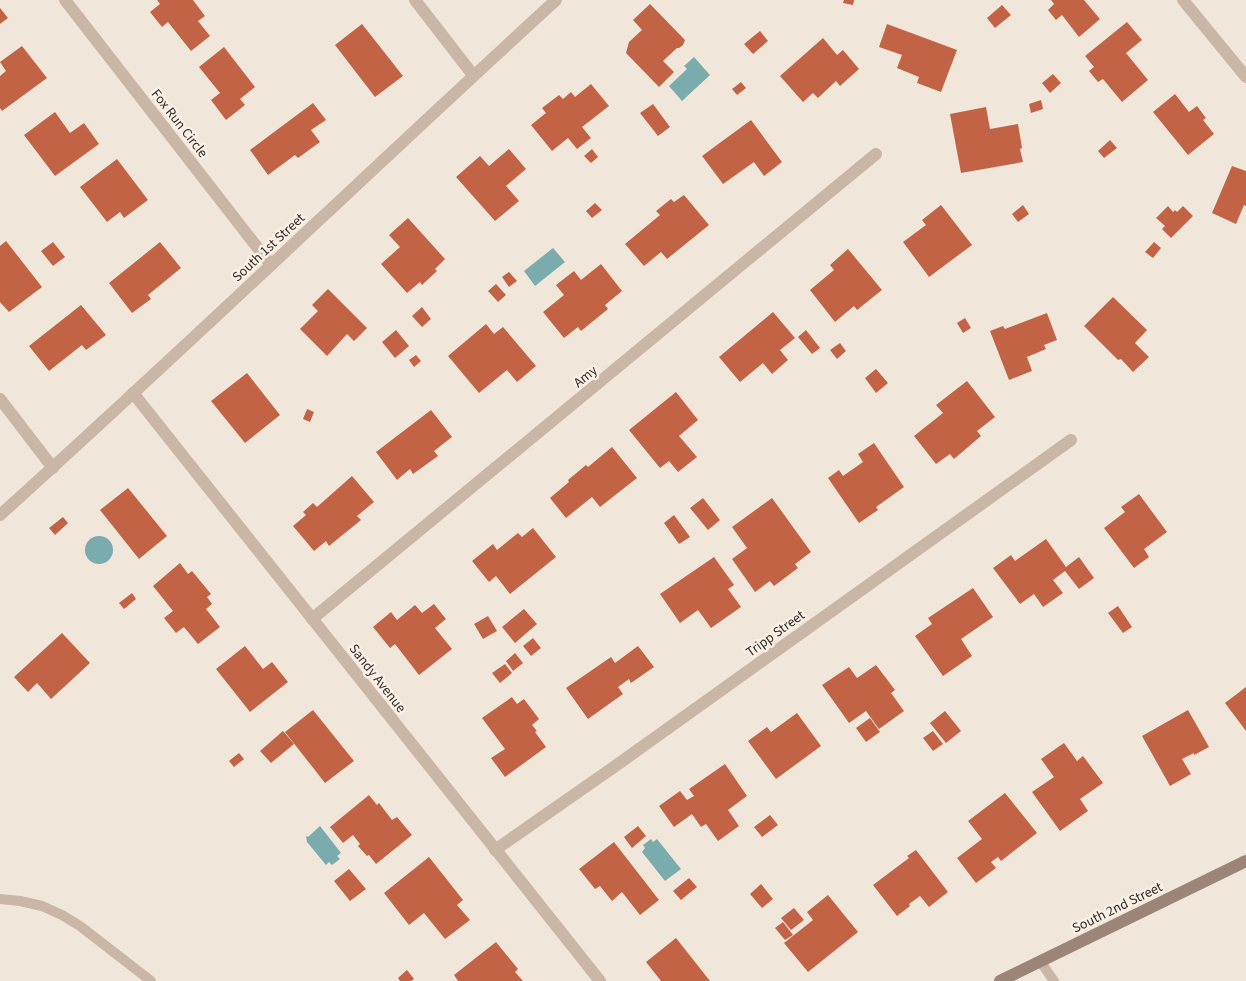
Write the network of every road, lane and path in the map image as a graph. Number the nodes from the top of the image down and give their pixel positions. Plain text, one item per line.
1 (65, 0) edge
2 (415, 0) edge
3 (556, 0) edge
4 (1183, 0) edge
5 (473, 76) junction
6 (1246, 77) edge
7 (876, 154) dead end
8 (271, 265) junction
9 (133, 393) junction
10 (0, 399) edge
11 (1071, 440) dead end
12 (53, 468) junction
13 (0, 515) edge
14 (312, 619) junction
15 (495, 850) junction
16 (1246, 861) edge
17 (0, 900) edge
18 (1040, 961) junction
19 (151, 981) edge
20 (600, 981) edge
21 (1000, 981) edge
22 (1054, 981) edge

1 - 8 street, Fox Run Circle
2 - 5 street
3 - 5 street, South 1st Street
4 - 6 street
5 - 8 street, South 1st Street
7 - 14 street, Amy
8 - 9 street, South 1st Street
9 - 12 street, South 1st Street
9 - 14 street, Sandy Avenue
10 - 12 street
11 - 15 street, Tripp Street
12 - 13 street, South 1st Street
14 - 15 street, Sandy Avenue
15 - 20 street, Sandy Avenue
16 - 18 main road, South 2nd Street
17 - 19 lane
18 - 21 main road, South 2nd Street
18 - 22 lane

